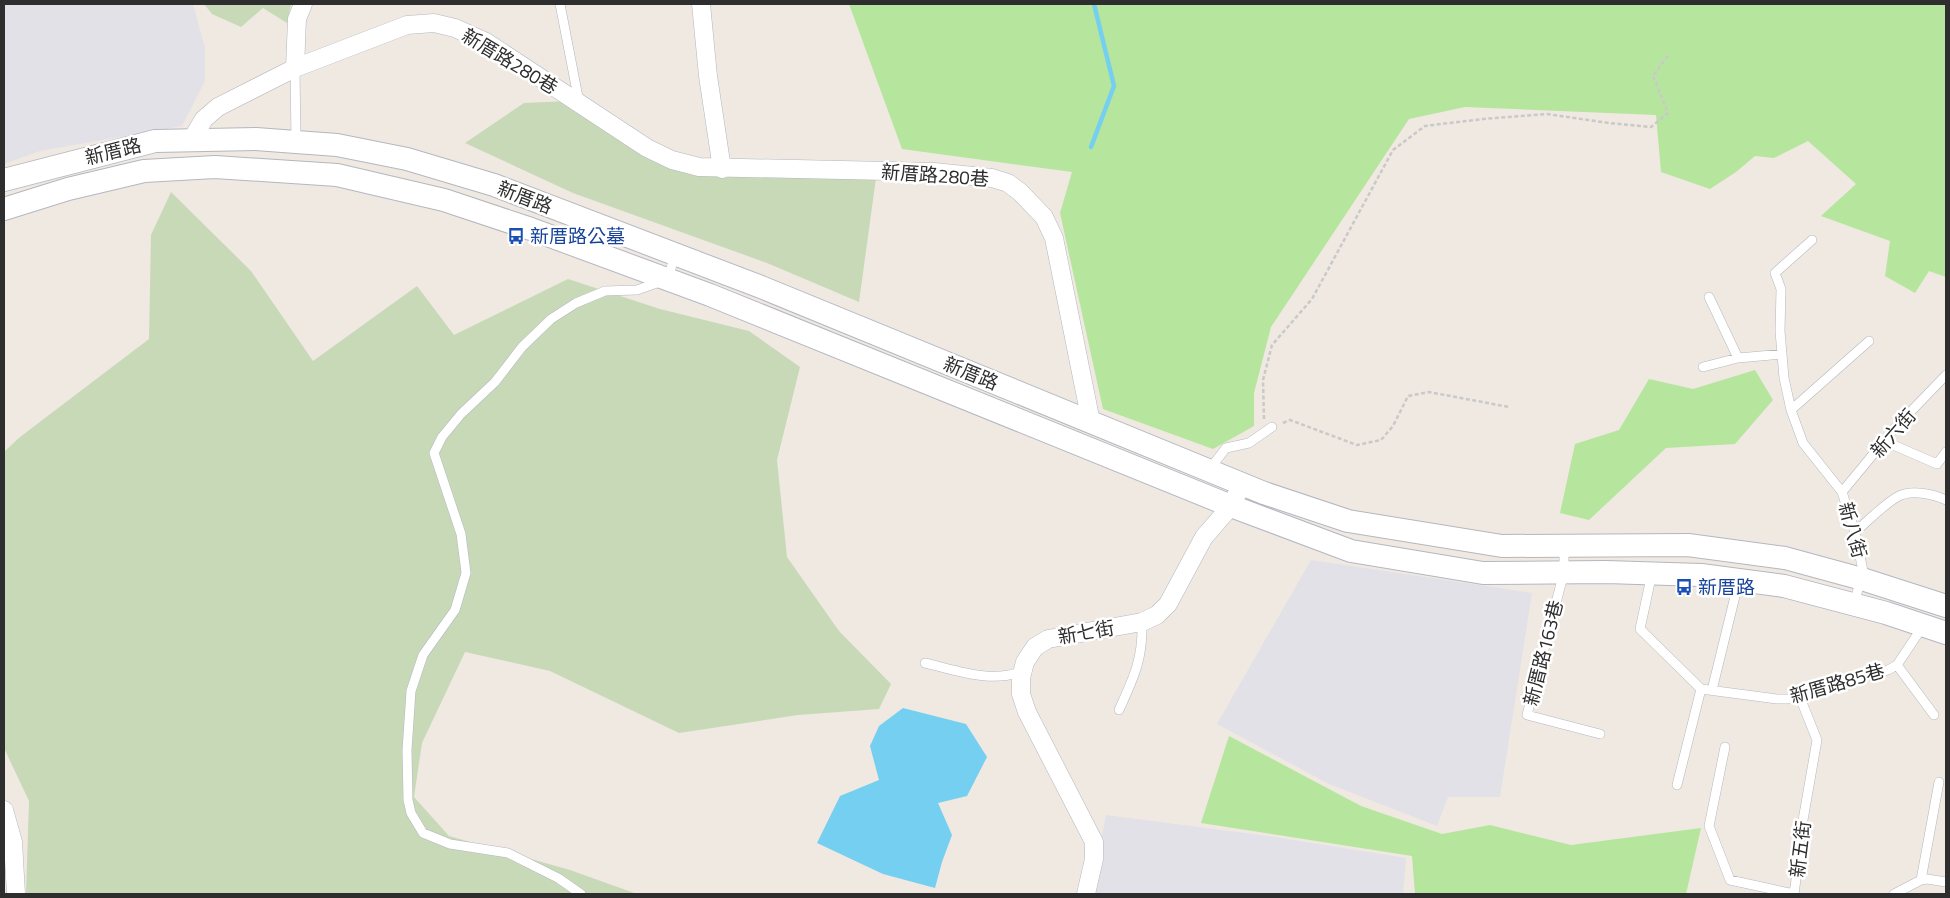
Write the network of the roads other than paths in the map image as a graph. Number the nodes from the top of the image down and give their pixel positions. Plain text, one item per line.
1 (303, 4) edge
2 (560, 4) edge
3 (702, 4) edge
4 (295, 68) junction
5 (579, 103) junction
6 (192, 139) junction
7 (296, 142) junction
8 (113, 151) junction
9 (722, 169) junction
10 (117, 177) junction
11 (4, 180) edge
12 (4, 209) edge
13 (1812, 240) dead end
14 (675, 254) junction
15 (668, 279) junction
16 (1709, 297) dead end
17 (1869, 341) dead end
18 (1782, 354) junction
19 (1738, 358) junction
20 (1704, 367) dead end
21 (1946, 375) edge
22 (1791, 410) junction
23 (1091, 422) junction
24 (1272, 427) road end
25 (1884, 440) junction
26 (1138, 441) junction
27 (1946, 452) edge
28 (1127, 463) junction
29 (1209, 470) junction
30 (1242, 484) junction
31 (1842, 492) junction
32 (1946, 500) edge
33 (1231, 506) junction
34 (1855, 532) junction
35 (1564, 546) junction
36 (1564, 572) junction
37 (1652, 573) junction
38 (1739, 580) junction
39 (1862, 580) junction
40 (1854, 605) junction
41 (1946, 606) edge
42 (1142, 622) junction
43 (1923, 626) junction
44 (1946, 633) edge
45 (925, 663) dead end
46 (1897, 665) junction
47 (1023, 671) junction
48 (1701, 688) junction
49 (1712, 690) junction
50 (1799, 695) junction
51 (1119, 710) dead end
52 (1934, 715) dead end
53 (1600, 734) dead end
54 (1725, 748) dead end
55 (1939, 782) dead end
56 (1677, 785) dead end
57 (4, 810) edge
58 (1921, 880) junction
59 (1946, 882) edge
60 (16, 894) edge
61 (580, 894) edge
62 (1086, 894) edge
63 (1794, 894) edge
64 (1894, 894) edge

1 - 4 street
2 - 5 lane
3 - 9 street
4 - 5 street, 新厝路280巷
4 - 6 street, 新厝路280巷
4 - 7 lane
5 - 9 street, 新厝路280巷
6 - 7 street, 新厝路
6 - 8 street, 新厝路
7 - 14 street, 新厝路
8 - 10 street
8 - 11 street, 新厝路
9 - 23 street, 新厝路280巷
10 - 12 street, 新厝路
10 - 15 street, 新厝路
13 - 18 lane, 新八街
14 - 15 lane
14 - 23 street, 新厝路
15 - 28 street, 新厝路
15 - 61 lane
16 - 19 lane
17 - 22 lane
18 - 19 lane
18 - 22 lane, 新八街
19 - 20 lane
21 - 25 lane, 新六街
22 - 31 lane, 新八街
23 - 26 street, 新厝路
24 - 29 lane
25 - 27 lane
25 - 31 lane, 新六街
26 - 28 street
26 - 29 street, 新厝路
28 - 33 street, 新厝路
29 - 30 street, 新厝路
30 - 33 street, 新七街
30 - 35 street, 新厝路
31 - 34 lane, 新八街
32 - 34 lane
33 - 36 street, 新厝路
33 - 42 street, 新七街
34 - 39 lane, 新八街
35 - 36 lane, 新厝路163巷
35 - 39 street, 新厝路
36 - 37 street, 新厝路
36 - 53 lane, 新厝路163巷
37 - 38 street, 新厝路
37 - 48 lane
38 - 40 street, 新厝路
38 - 49 lane
39 - 40 lane, 新八街
39 - 41 street, 新厝路
40 - 43 street, 新厝路
42 - 47 street, 新七街
42 - 51 lane
43 - 44 street, 新厝路
43 - 46 lane, 新厝路85巷
45 - 47 lane
46 - 50 lane, 新厝路85巷
46 - 52 lane
47 - 62 street, 新七街
48 - 49 lane, 新厝路85巷
48 - 56 lane
49 - 50 lane, 新厝路85巷
50 - 63 lane, 新五街
54 - 63 lane, 新五街
55 - 58 lane
57 - 60 street
58 - 59 lane
58 - 64 lane

